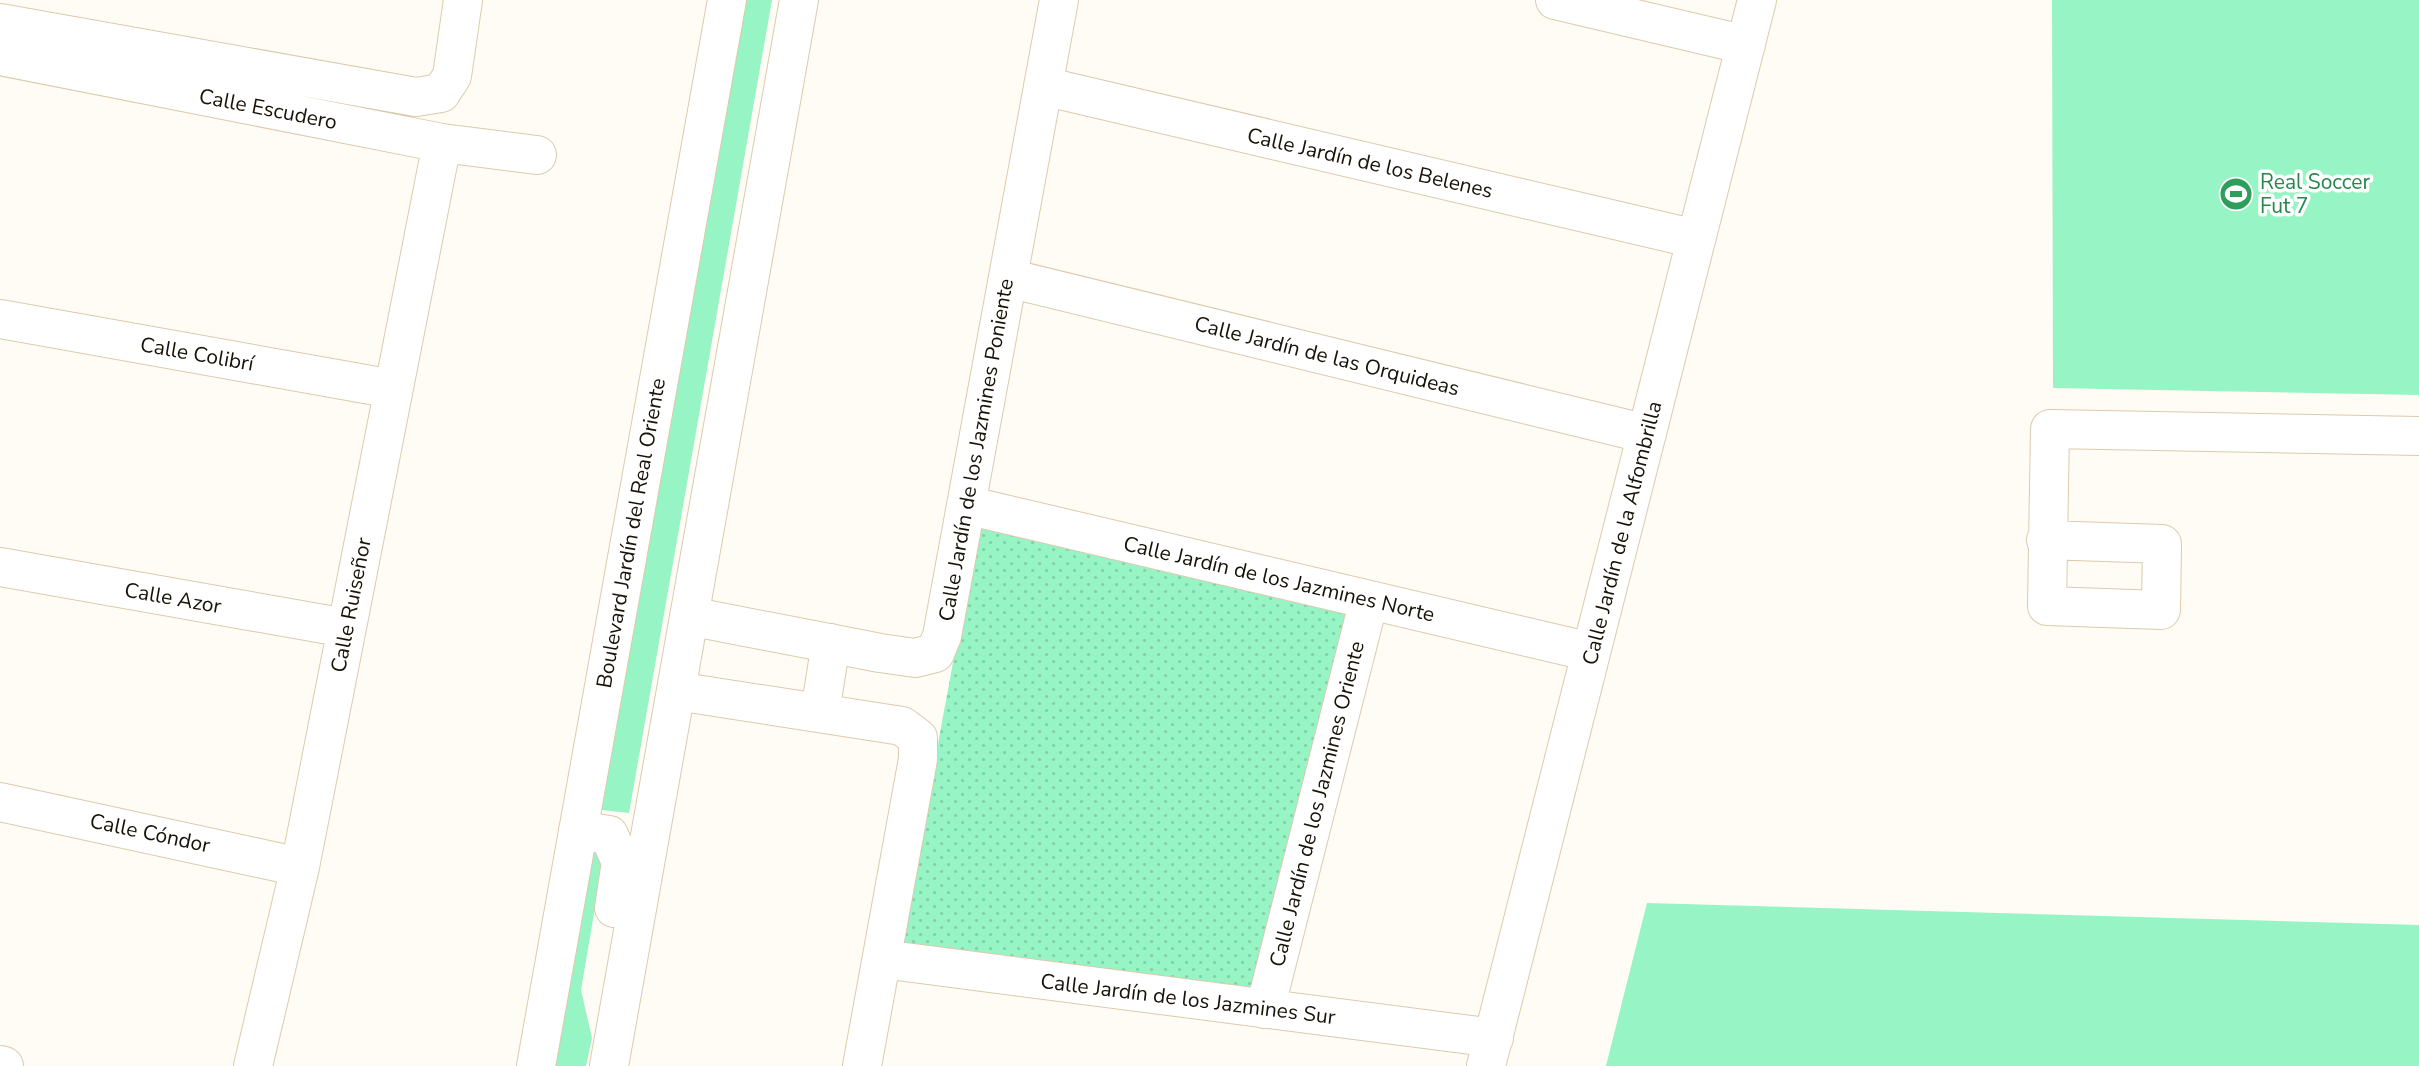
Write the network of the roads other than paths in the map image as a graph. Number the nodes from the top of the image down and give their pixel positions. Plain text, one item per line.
1 (463, 0) edge
2 (727, 0) edge
3 (799, 0) edge
4 (1059, 0) edge
5 (1555, 0) edge
6 (1757, 0) edge
7 (0, 23) edge
8 (1746, 46) junction
9 (0, 56) edge
10 (1043, 86) junction
11 (442, 143) junction
12 (537, 155) dead end
13 (1696, 239) junction
14 (1007, 278) junction
15 (0, 319) edge
16 (393, 389) junction
17 (1647, 434) junction
18 (2419, 436) edge
19 (966, 505) junction
20 (2046, 540) dead end
21 (0, 567) edge
22 (1369, 600) junction
23 (689, 616) junction
24 (346, 628) junction
25 (831, 643) junction
26 (1591, 652) junction
27 (676, 691) junction
28 (820, 712) junction
29 (0, 802) edge
30 (578, 830) junction
31 (300, 867) junction
32 (882, 959) junction
33 (623, 988) junction
34 (1265, 1009) junction
35 (1490, 1052) edge
36 (253, 1066) edge
37 (536, 1066) edge
38 (609, 1066) edge
39 (862, 1066) edge

1 - 7 street, Calle Escudero
2 - 30 street, Boulevard Jardín del Real Oriente
3 - 23 street
4 - 10 street, Calle Jardín de los Jazmines Poniente
5 - 8 street
6 - 8 street, Calle Jardín de la Alfombrilla
8 - 13 street, Calle Jardín de la Alfombrilla
9 - 11 street, Calle Escudero
10 - 13 street, Calle Jardín de los Belenes
10 - 14 street, Calle Jardín de los Jazmines Poniente
11 - 12 street, Calle Escudero
11 - 16 street, Calle Ruiseñor
13 - 17 street, Calle Jardín de la Alfombrilla
14 - 17 street, Calle Jardín de las Orquideas
14 - 19 street, Calle Jardín de los Jazmines Poniente
15 - 16 street, Calle Colibrí
16 - 24 street, Calle Ruiseñor
17 - 26 street, Calle Jardín de la Alfombrilla
18 - 20 street
19 - 22 street, Calle Jardín de los Jazmines Norte
19 - 25 street, Calle Jardín de los Jazmines Poniente
21 - 24 street, Calle Azor
22 - 26 street, Calle Jardín de los Jazmines Norte
22 - 34 street, Calle Jardín de los Jazmines Oriente
23 - 25 street, Calle Jardín de los Jazmines Poniente
23 - 27 street
24 - 31 street, Calle Ruiseñor
25 - 28 street
26 - 35 street, Calle Jardín de la Alfombrilla
27 - 28 street
27 - 33 street
28 - 32 street
29 - 31 street, Calle Cóndor
30 - 33 street
30 - 37 street, Boulevard Jardín del Real Oriente
31 - 36 street, Calle Ruiseñor
32 - 34 street, Calle Jardín de los Jazmines Sur
32 - 39 street
33 - 38 street
34 - 35 street, Calle Jardín de los Jazmines Sur

